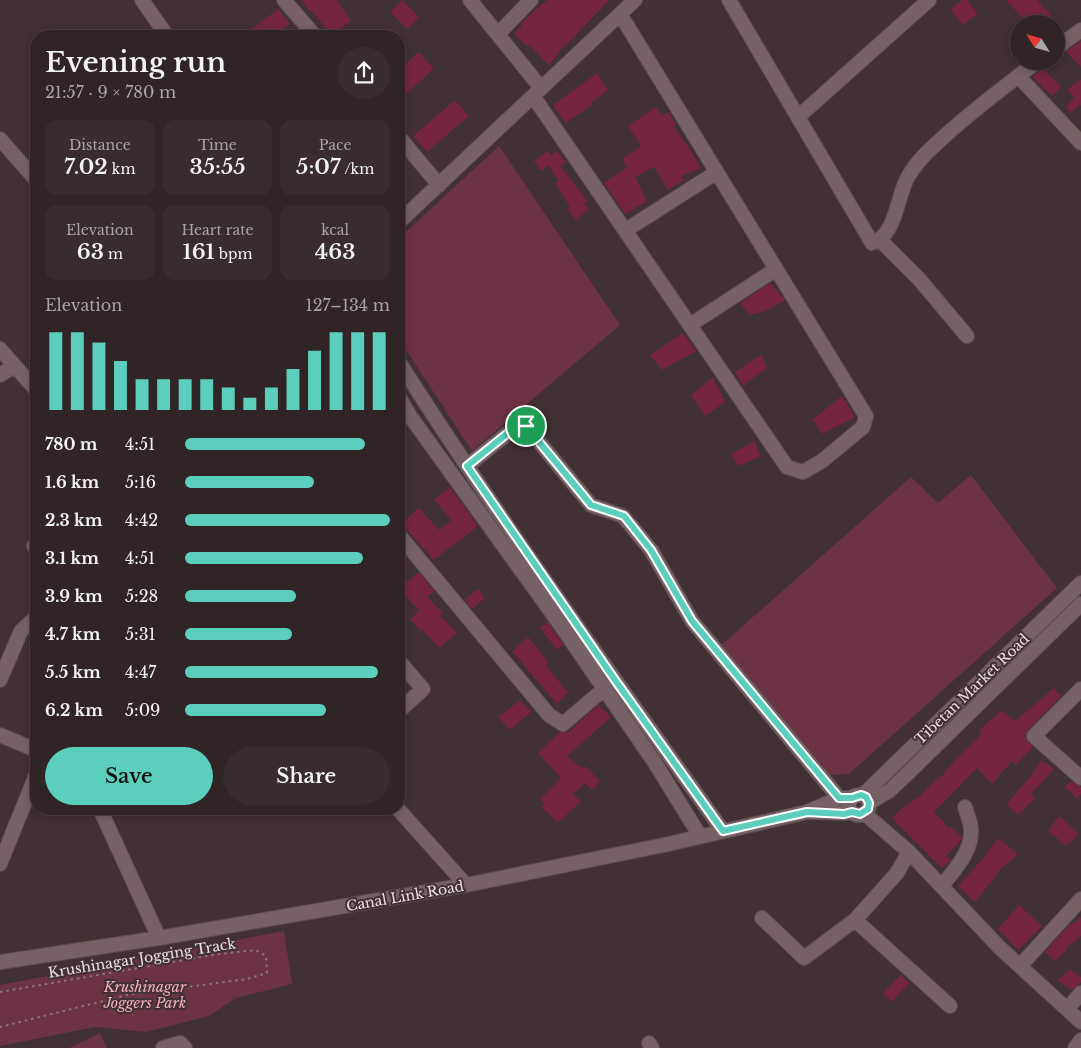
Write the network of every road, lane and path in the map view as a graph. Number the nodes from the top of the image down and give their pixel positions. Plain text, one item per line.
1 (142, 0) edge
2 (152, 0) edge
3 (284, 0) edge
4 (470, 0) edge
5 (531, 0) edge
6 (635, 0) edge
7 (729, 0) edge
8 (929, 0) edge
9 (620, 14) junction
10 (163, 30) edge
11 (174, 30) edge
12 (310, 30) edge
13 (1081, 30) edge
14 (498, 34) junction
15 (1065, 42) edge
16 (1026, 70) edge
17 (1018, 76) junction
18 (537, 92) junction
19 (798, 117) junction
20 (0, 139) edge
21 (1081, 143) edge
22 (405, 144) edge
23 (717, 172) junction
24 (30, 173) edge
25 (438, 185) junction
26 (405, 216) edge
27 (626, 230) junction
28 (880, 240) junction
29 (776, 270) junction
30 (690, 325) junction
31 (967, 336) dead end
32 (0, 349) edge
33 (14, 366) junction
34 (405, 371) edge
35 (0, 375) edge
36 (30, 383) edge
37 (405, 407) edge
38 (410, 416) junction
39 (405, 420) edge
40 (467, 466) junction
41 (405, 542) edge
42 (1081, 583) edge
43 (1081, 604) edge
44 (30, 623) edge
45 (405, 669) edge
46 (0, 680) edge
47 (604, 689) junction
48 (1081, 689) edge
49 (405, 706) edge
50 (0, 735) edge
51 (30, 748) edge
52 (1081, 778) edge
53 (30, 789) edge
54 (856, 803) junction
55 (965, 807) dead end
56 (103, 815) edge
57 (403, 815) edge
58 (723, 831) junction
59 (700, 836) junction
60 (908, 852) junction
61 (0, 864) edge
62 (466, 885) junction
63 (942, 886) junction
64 (1081, 899) edge
65 (762, 918) dead end
66 (855, 920) junction
67 (159, 938) junction
68 (0, 962) edge
69 (1020, 966) junction
70 (0, 992) edge
71 (1081, 993) edge
72 (950, 1006) dead end
73 (1067, 1009) junction
74 (1081, 1022) edge
75 (0, 1027) edge
76 (1081, 1040) edge
77 (163, 1048) edge
78 (185, 1048) edge
79 (1076, 1048) edge

1 - 10 street
2 - 11 street
3 - 12 street
4 - 14 street
5 - 14 street
6 - 9 street
7 - 19 street
8 - 19 street
9 - 18 street
9 - 23 street
13 - 15 street
14 - 18 street
16 - 17 street
17 - 21 street
17 - 28 street
18 - 25 street
18 - 27 street
19 - 28 street
20 - 24 street
22 - 25 street
23 - 27 street
23 - 29 street
25 - 26 street
27 - 30 street
28 - 31 street
29 - 30 street
29 - 30 street
32 - 33 street
33 - 35 street
33 - 36 street
34 - 40 street
37 - 38 street
38 - 39 street
38 - 47 street
40 - 54 street
40 - 58 street
41 - 47 street
42 - 54 street, Tibetan Market Road
43 - 54 street, Tibetan Market Road
44 - 46 street
45 - 49 street
47 - 59 street
48 - 52 street
50 - 51 street
53 - 61 street
54 - 58 street, Canal Link Road
54 - 60 street
55 - 63 street
56 - 67 street
57 - 62 street
58 - 59 street, Canal Link Road
59 - 62 street, Canal Link Road
60 - 63 street
60 - 66 street
62 - 67 street, Canal Link Road
63 - 69 street
64 - 69 street
65 - 66 street
66 - 72 street
67 - 68 street, Canal Link Road
69 - 73 street
70 - 75 path, Krushinagar Jogging Track
71 - 73 street
73 - 74 street
76 - 79 street
77 - 78 street

